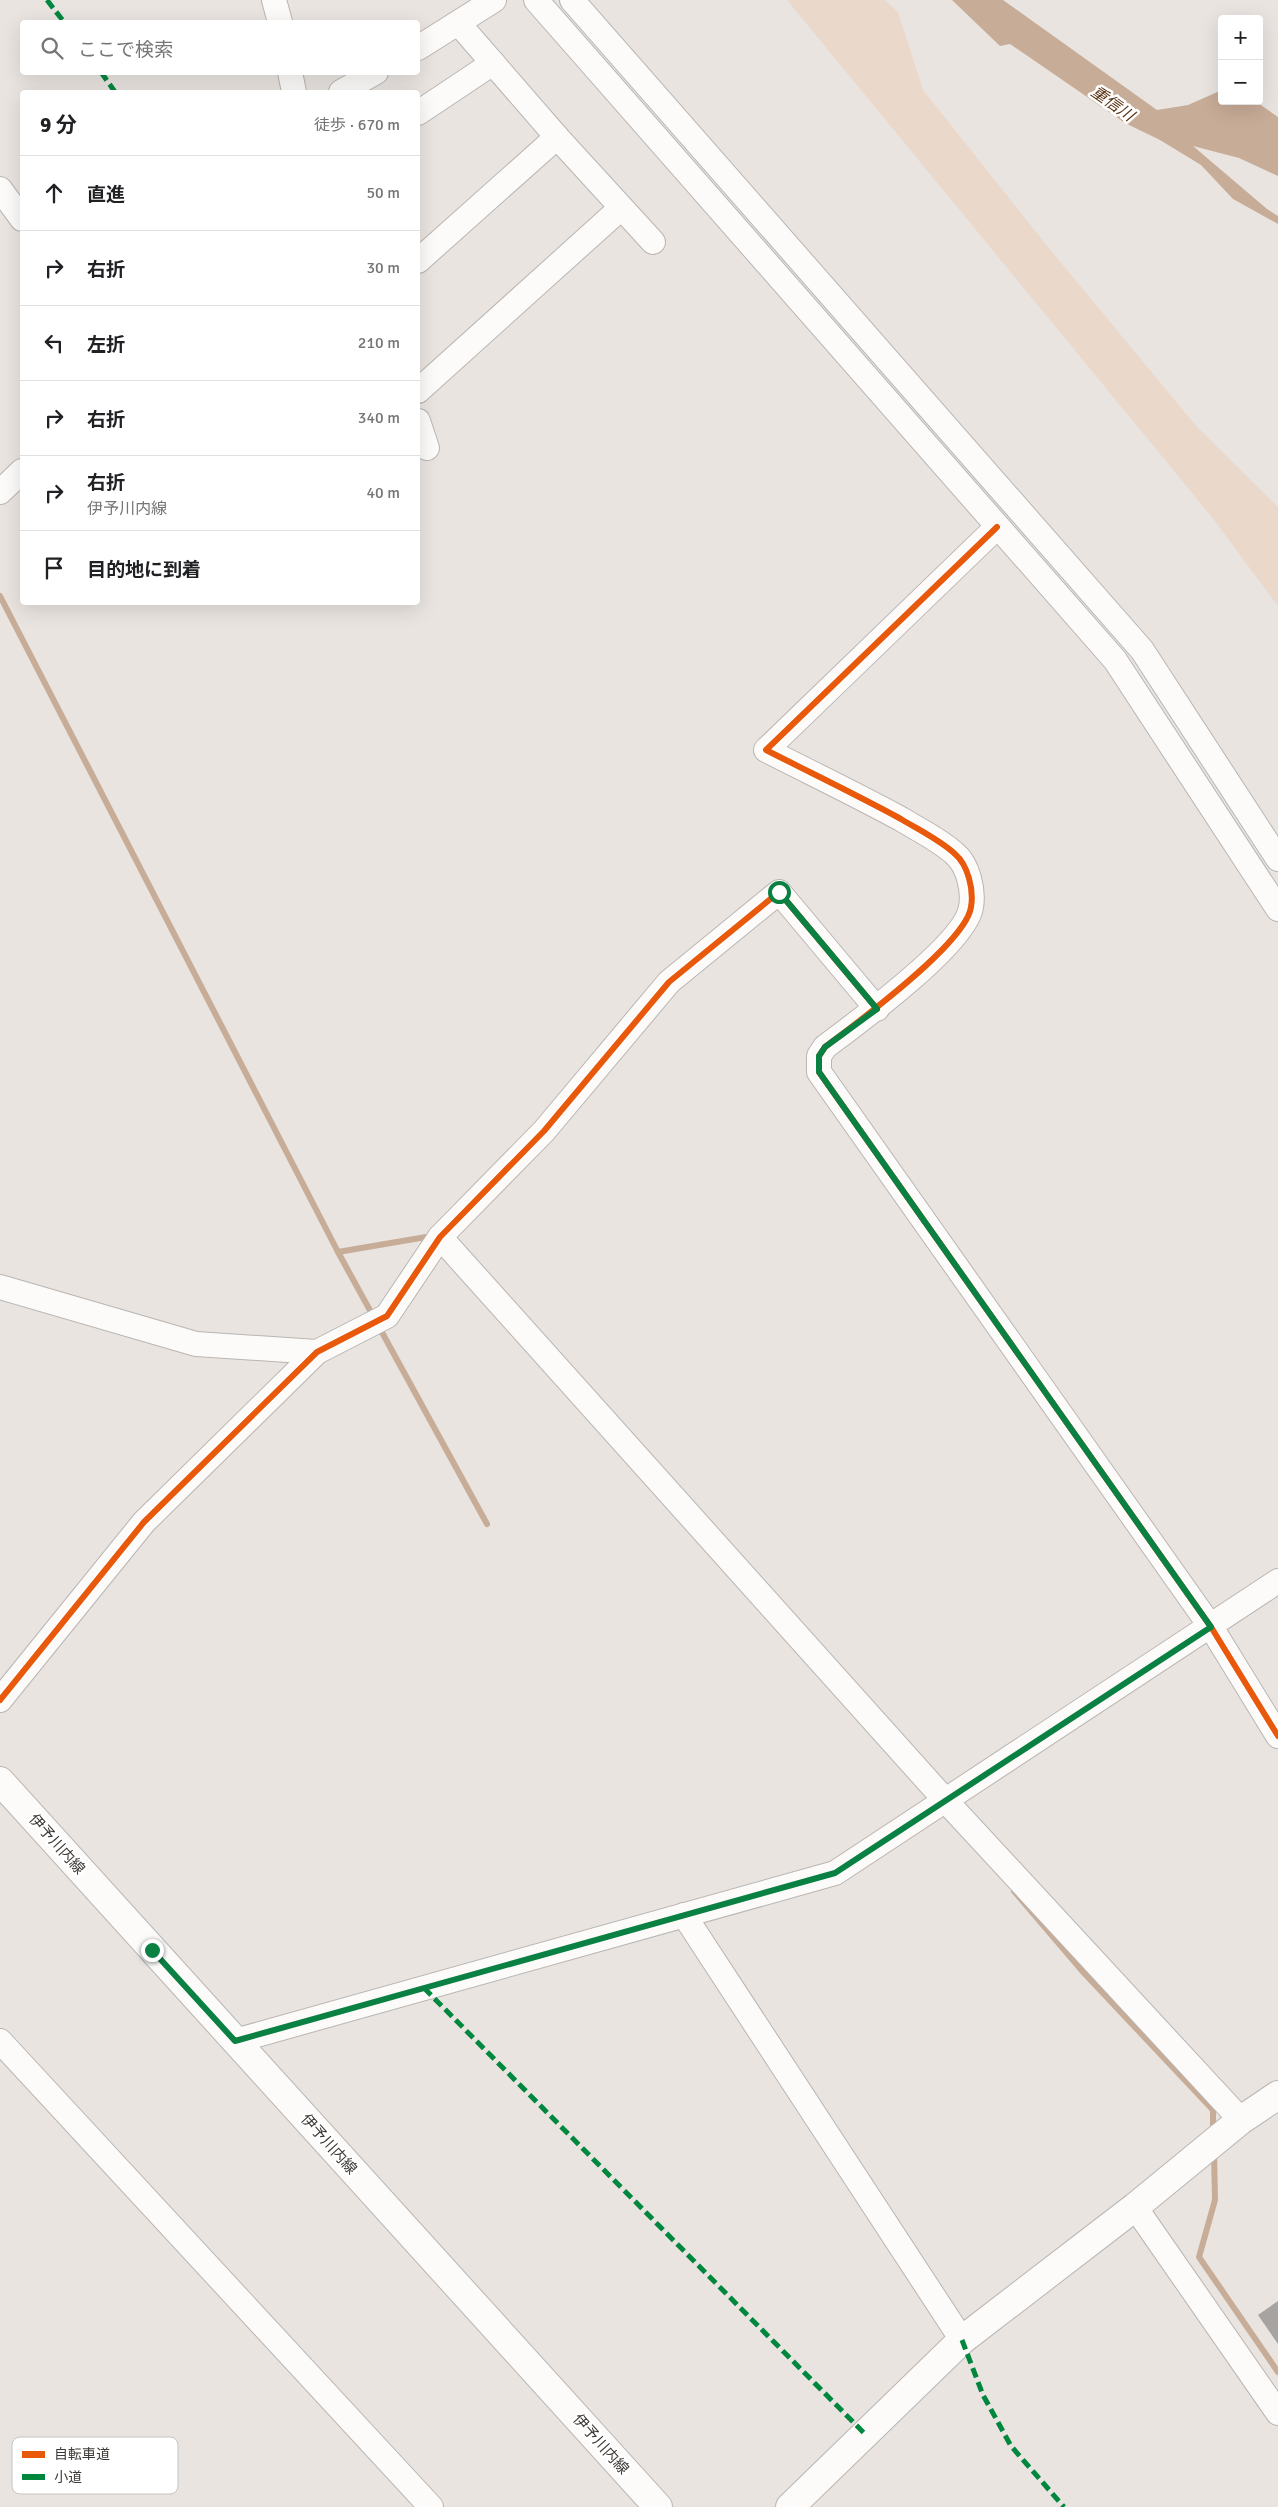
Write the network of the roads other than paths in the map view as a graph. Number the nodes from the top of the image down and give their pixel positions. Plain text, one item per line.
1 (274, 0) edge
2 (494, 0) edge
3 (536, 0) edge
4 (572, 0) edge
5 (279, 20) edge
6 (459, 24) junction
7 (420, 47) edge
8 (493, 63) junction
9 (291, 75) edge
10 (371, 75) edge
11 (294, 90) edge
12 (344, 90) edge
13 (420, 112) edge
14 (556, 137) junction
15 (0, 189) edge
16 (621, 208) junction
17 (20, 217) edge
18 (653, 242) dead end
19 (420, 260) edge
20 (420, 389) edge
21 (420, 428) edge
22 (427, 448) dead end
23 (20, 473) edge
24 (0, 492) edge
25 (997, 527) junction
26 (1278, 858) edge
27 (1278, 909) edge
28 (877, 1009) junction
29 (440, 1237) junction
30 (0, 1287) edge
31 (317, 1352) junction
32 (1278, 1581) edge
33 (1211, 1627) junction
34 (0, 1700) edge
35 (1278, 1736) edge
36 (0, 1781) edge
37 (945, 1800) junction
38 (684, 1915) junction
39 (0, 2041) edge
40 (235, 2041) junction
41 (1278, 2095) edge
42 (1241, 2120) junction
43 (1134, 2207) junction
44 (962, 2340) junction
45 (1278, 2413) edge
46 (431, 2507) edge
47 (658, 2507) edge
48 (790, 2507) edge

1 - 5 street
2 - 6 street
3 - 25 street
4 - 26 street
6 - 7 street
6 - 8 street
8 - 13 street
8 - 14 street
9 - 11 street
10 - 12 street
14 - 16 street
14 - 19 street
15 - 17 street
16 - 18 street
16 - 20 street
21 - 22 street
23 - 24 street
25 - 27 street
25 - 28 street
28 - 29 street
28 - 33 street
29 - 31 street
29 - 37 street
30 - 31 street
31 - 34 street
32 - 33 street
33 - 35 street
33 - 37 street
36 - 40 main road, 伊予川内線
37 - 38 street
37 - 42 street
38 - 40 street
38 - 44 street
39 - 46 street
40 - 47 main road, 伊予川内線
41 - 42 main road
42 - 43 main road
43 - 44 main road
43 - 45 street
44 - 48 main road

